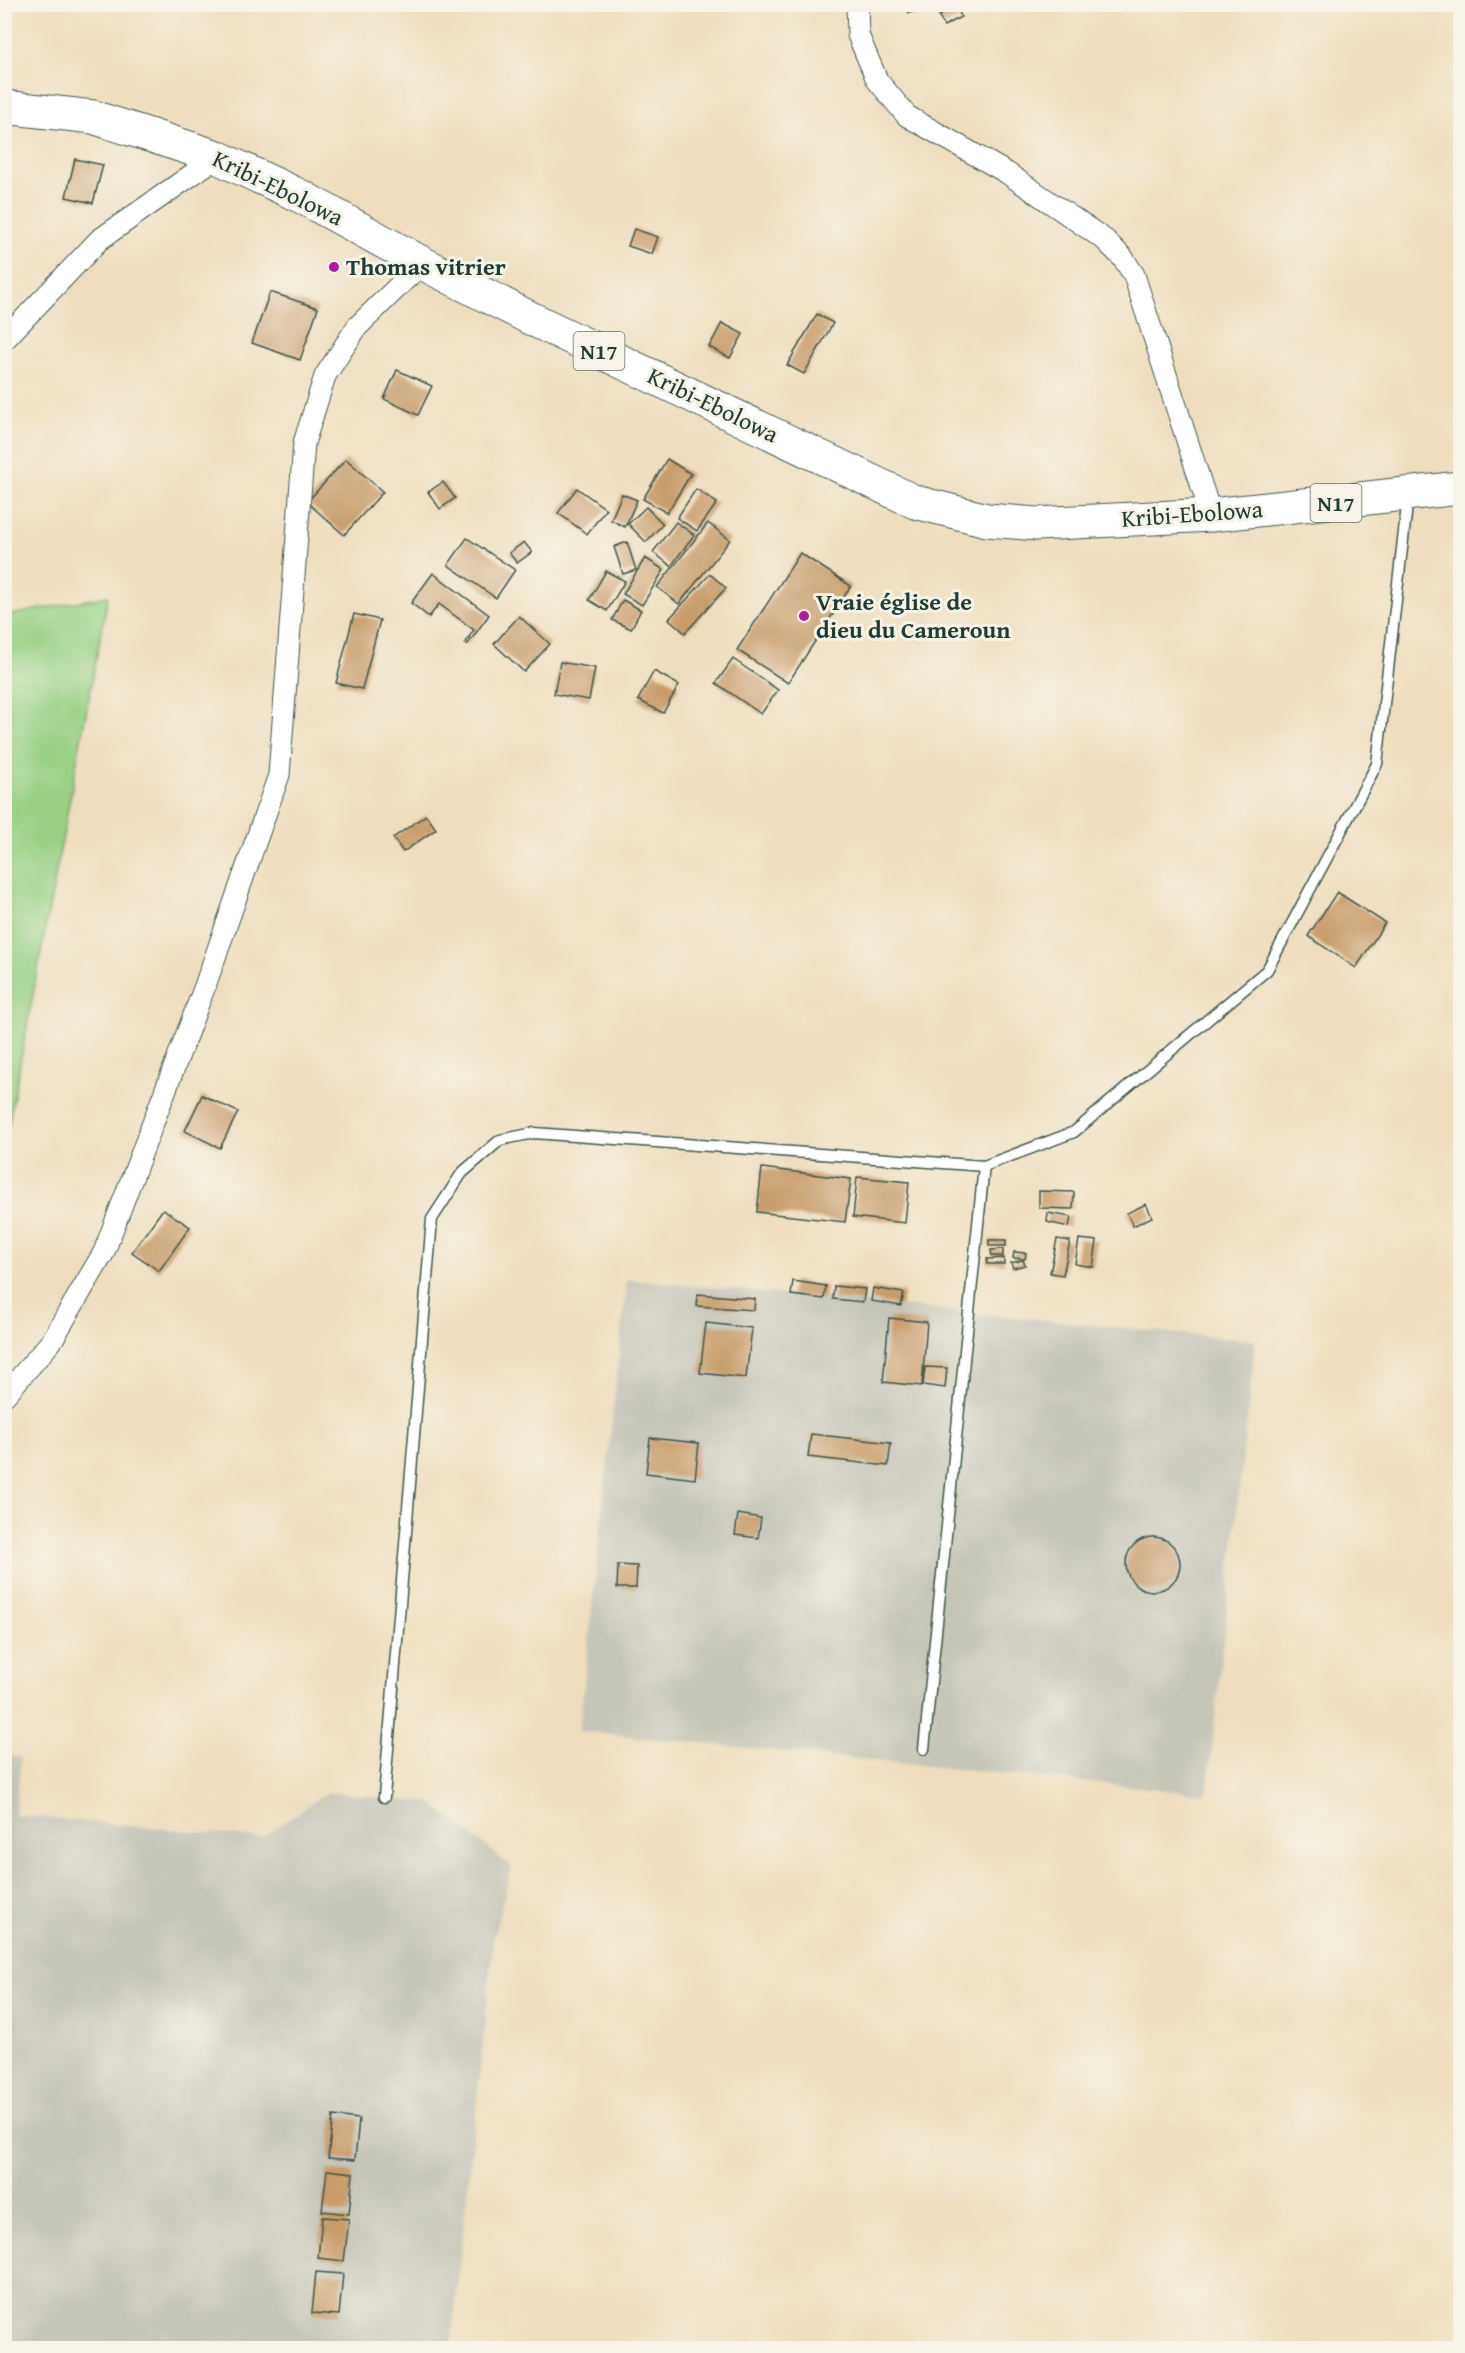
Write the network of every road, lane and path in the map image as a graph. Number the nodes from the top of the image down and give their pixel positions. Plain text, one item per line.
1 (856, 4) edge
2 (4, 107) edge
3 (217, 157) junction
4 (422, 263) junction
5 (4, 340) edge
6 (1461, 488) edge
7 (1408, 495) junction
8 (1211, 515) junction
9 (984, 1166) junction
10 (4, 1396) edge
11 (924, 1749) dead end
12 (384, 1797) dead end

1 - 8 street
2 - 3 highway, Kribi-Ebolowa / N17
3 - 4 highway, Kribi-Ebolowa / N17
3 - 5 street
4 - 8 highway, Kribi-Ebolowa / N17
4 - 10 street
6 - 7 highway, Kribi-Ebolowa / N17
7 - 8 highway, Kribi-Ebolowa / N17
7 - 9 lane
9 - 11 lane
9 - 12 lane

